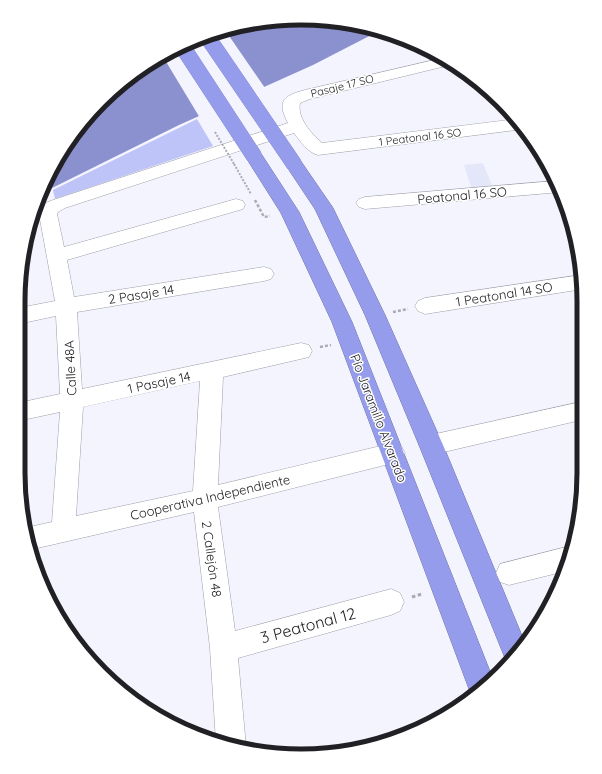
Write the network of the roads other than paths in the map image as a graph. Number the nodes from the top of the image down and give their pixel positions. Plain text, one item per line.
1 (210, 41) edge
2 (185, 50) edge
3 (441, 63) edge
4 (514, 125) edge
5 (298, 126) junction
6 (318, 148) joint
7 (553, 187) edge
8 (364, 203) dead end
9 (236, 205) dead end
10 (57, 256) junction
11 (264, 274) dead end
12 (576, 283) edge
13 (66, 306) junction
14 (425, 306) road end
15 (25, 315) edge
16 (301, 351) road end
17 (212, 370) junction
18 (72, 401) junction
19 (25, 411) edge
20 (577, 412) edge
21 (431, 445) junction
22 (393, 453) junction
23 (205, 499) junction
24 (64, 530) junction
25 (34, 542) edge
26 (563, 560) edge
27 (509, 573) dead end
28 (391, 602) road end
29 (224, 648) junction
30 (514, 648) edge
31 (481, 683) edge
32 (231, 740) edge

1 - 21 highway, bridge
2 - 22 highway, Pío Jaramillo Alvarado, bridge
3 - 5 street, Pasaje 17 SO
4 - 6 street, 1 Peatonal 16 SO
5 - 6 street, Pasaje 17 SO
5 - 10 street, Calle 48A
7 - 8 street, Peatonal 16 SO
9 - 10 street
10 - 13 street, Calle 48A
11 - 13 street, 2 Pasaje 14
12 - 14 street, 1 Peatonal 14 SO
13 - 15 street, 2 Pasaje 14
13 - 18 street, Calle 48A
16 - 17 street, 1 Pasaje 14
17 - 18 street, 1 Pasaje 14
17 - 23 street, 2 Callejón 48
18 - 19 street, 1 Pasaje 14
18 - 24 street, Calle 48A
20 - 21 street
21 - 30 highway
22 - 23 street, Cooperativa Independiente
22 - 31 highway, Pío Jaramillo Alvarado
23 - 24 street, Cooperativa Independiente
23 - 29 street, 2 Callejón 48
24 - 25 street, Cooperativa Independiente
26 - 27 street
28 - 29 street, 3 Peatonal 12
29 - 32 street, 2 Callejón 48

